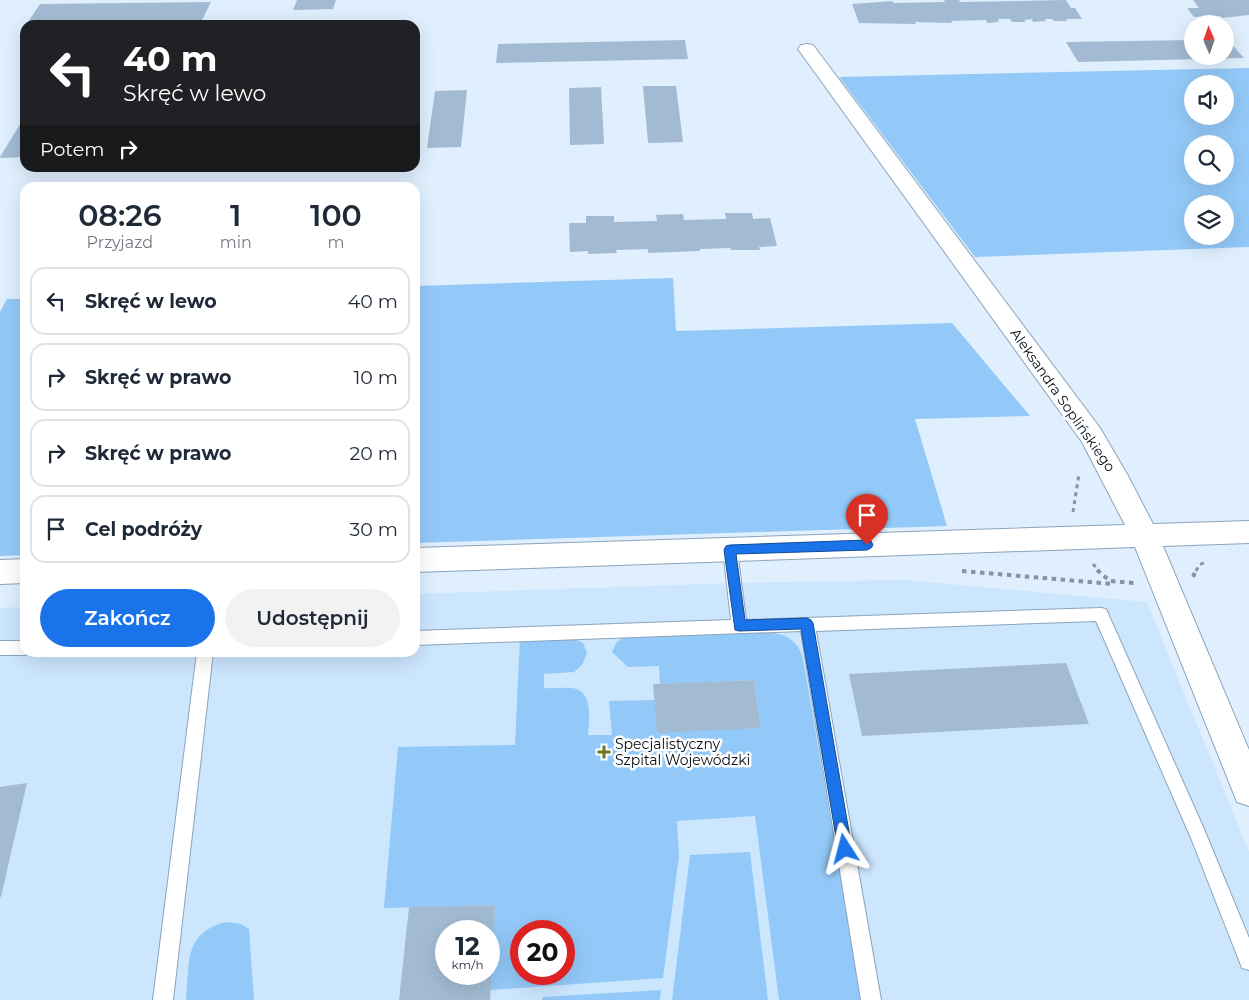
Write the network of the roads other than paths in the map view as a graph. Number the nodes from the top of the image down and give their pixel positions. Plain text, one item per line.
1 (807, 49) dead end
2 (1249, 532) edge
3 (1145, 535) junction
4 (730, 550) junction
5 (420, 560) edge
6 (20, 571) edge
7 (0, 572) edge
8 (807, 623) junction
9 (739, 626) junction
10 (420, 638) edge
11 (0, 648) edge
12 (20, 648) edge
13 (204, 657) edge
14 (1249, 790) edge
15 (1249, 961) edge
16 (162, 1000) edge
17 (871, 1000) edge

1 - 3 street, Aleksandra Soplińskiego
2 - 3 street
3 - 4 street
3 - 14 street, Aleksandra Soplińskiego
4 - 5 street
4 - 9 lane
6 - 7 street
8 - 9 lane
8 - 15 lane
8 - 17 lane
9 - 10 lane
11 - 12 lane
13 - 16 lane

